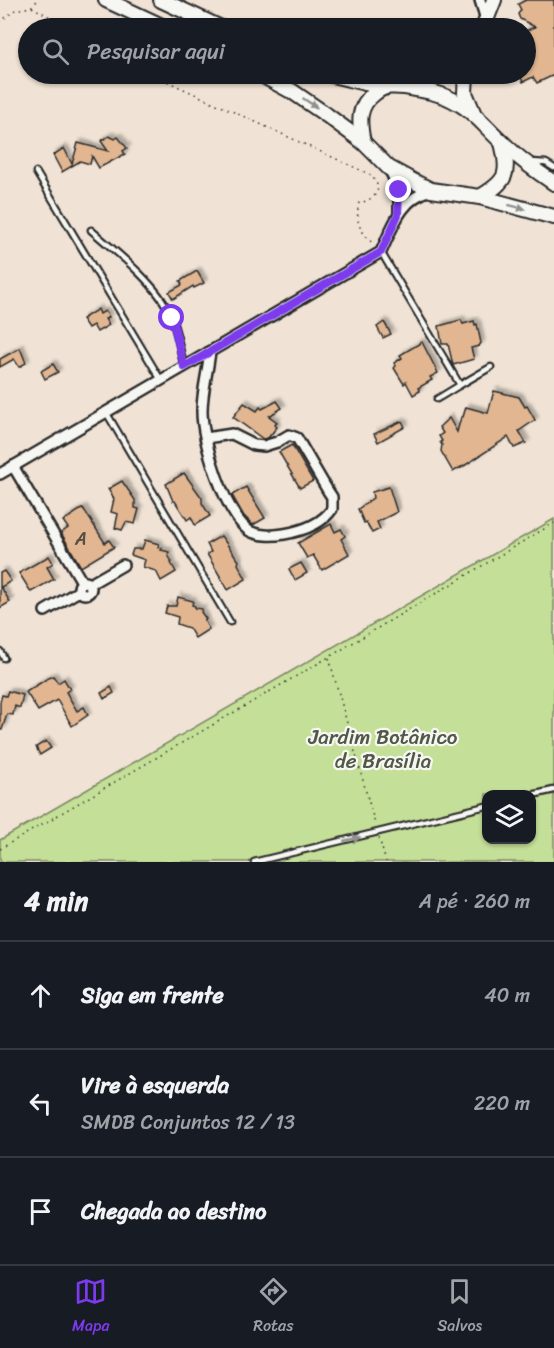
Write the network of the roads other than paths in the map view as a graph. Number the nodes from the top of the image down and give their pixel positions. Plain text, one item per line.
1 (106, 0) edge
2 (161, 0) edge
3 (480, 0) edge
4 (494, 0) edge
5 (145, 18) edge
6 (200, 18) edge
7 (483, 18) edge
8 (486, 18) edge
9 (278, 84) edge
10 (370, 84) edge
11 (456, 84) edge
12 (465, 84) edge
13 (382, 87) junction
14 (432, 92) junction
15 (476, 116) junction
16 (363, 142) junction
17 (502, 143) junction
18 (525, 161) junction
19 (389, 168) junction
20 (554, 168) edge
21 (36, 172) dead end
22 (554, 183) edge
23 (431, 190) junction
24 (480, 197) junction
25 (398, 215) junction
26 (554, 217) edge
27 (91, 231) dead end
28 (381, 252) junction
29 (210, 351) junction
30 (184, 367) junction
31 (491, 367) dead end
32 (161, 380) junction
33 (460, 385) junction
34 (437, 399) dead end
35 (106, 412) junction
36 (206, 438) junction
37 (14, 466) junction
38 (0, 474) edge
39 (123, 565) dead end
40 (84, 586) junction
41 (45, 611) dead end
42 (230, 622) dead end
43 (0, 651) edge
44 (4, 658) dead end
45 (554, 789) edge
46 (536, 794) edge
47 (482, 807) edge
48 (254, 862) edge

1 - 5 main road
2 - 6 main road
3 - 7 street
4 - 8 main road
9 -> 16 main road
10 - 13 main road
11 - 14 main road
12 - 15 main road
13 - 14 main road
13 - 16 main road
14 - 15 main road
15 - 17 main road
16 - 19 main road
17 - 18 main road
17 - 24 main road
18 - 20 lane
18 - 22 main road
19 - 23 main road
19 - 25 street
21 - 32 lane
23 - 24 main road
23 - 25 street
24 -> 26 main road
25 - 28 street
27 - 30 lane
28 - 29 street
28 - 33 lane
29 - 30 street
29 - 36 street
30 - 32 street
31 - 33 lane
32 - 35 street
33 - 34 lane
35 - 37 street
35 - 42 lane
36 - 36 street
37 - 38 street
37 - 40 street
39 - 40 street
40 - 41 street
43 - 44 lane
45 - 46 lane
48 -> 47 lane

